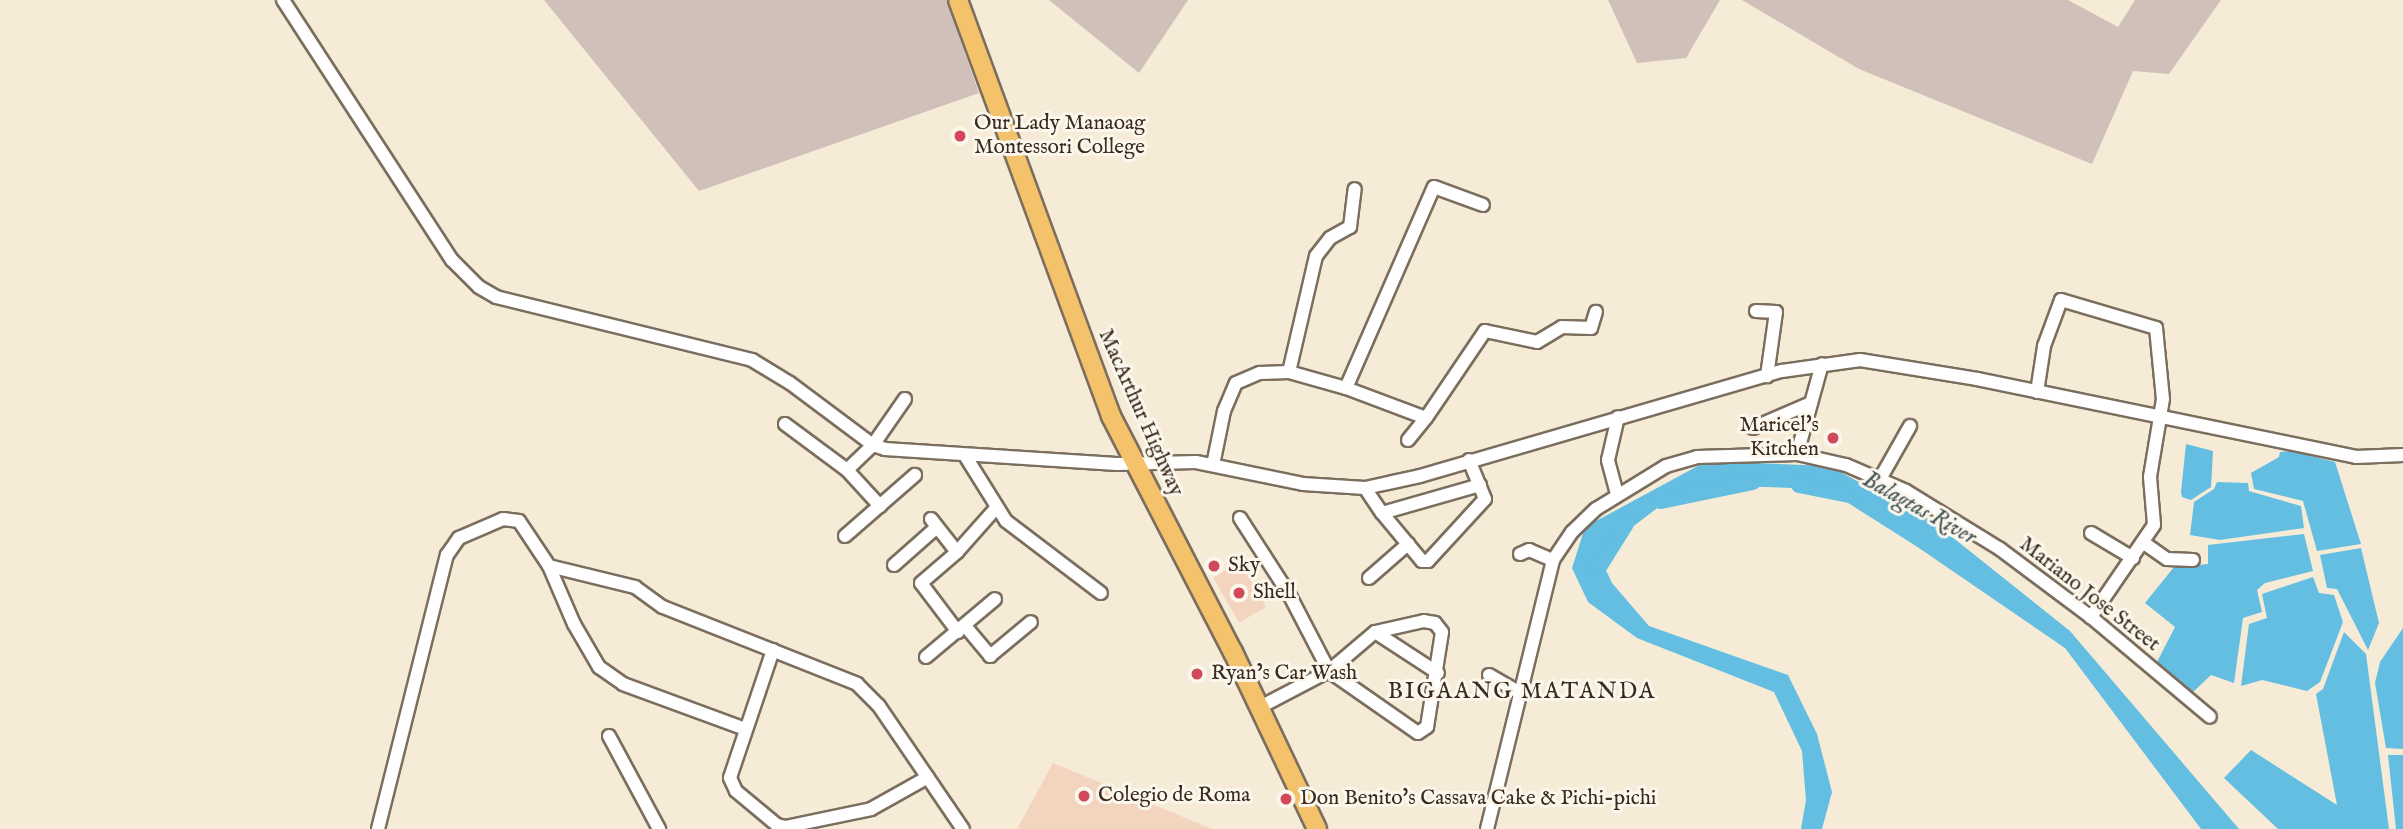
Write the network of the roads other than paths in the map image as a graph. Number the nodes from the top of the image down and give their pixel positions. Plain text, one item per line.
1 (283, 0) edge
2 (958, 0) edge
3 (1355, 189) dead end
4 (1483, 205) dead end
5 (1756, 311) dead end
6 (1596, 312) dead end
7 (1822, 364) junction
8 (1289, 372) junction
9 (1767, 376) junction
10 (1346, 388) junction
11 (2038, 392) junction
12 (905, 399) dead end
13 (1811, 403) junction
14 (1618, 417) junction
15 (1426, 418) junction
16 (2161, 418) junction
17 (785, 424) dead end
18 (1910, 426) dead end
19 (1753, 428) dead end
20 (1408, 440) dead end
21 (873, 445) junction
22 (1797, 454) junction
23 (2403, 454) edge
24 (966, 457) junction
25 (1469, 460) junction
26 (1133, 464) junction
27 (1213, 466) junction
28 (847, 470) junction
29 (915, 475) dead end
30 (1880, 479) junction
31 (1480, 485) junction
32 (1365, 488) junction
33 (1617, 495) junction
34 (880, 506) junction
35 (996, 508) junction
36 (1382, 513) junction
37 (1241, 518) dead end
38 (2091, 533) dead end
39 (845, 536) dead end
40 (2144, 543) junction
41 (1408, 544) junction
42 (957, 552) junction
43 (1520, 554) dead end
44 (2133, 558) junction
45 (1553, 560) junction
46 (2193, 560) dead end
47 (894, 565) dead end
48 (549, 566) junction
49 (1369, 578) dead end
50 (1101, 593) dead end
51 (995, 599) dead end
52 (2091, 617) junction
53 (1031, 622) dead end
54 (962, 630) junction
55 (1375, 632) junction
56 (773, 650) junction
57 (926, 657) dead end
58 (1329, 671) junction
59 (1438, 673) junction
60 (1489, 676) dead end
61 (1522, 694) junction
62 (1260, 707) junction
63 (2210, 717) dead end
64 (745, 729) junction
65 (610, 736) dead end
66 (928, 777) junction
67 (839, 823) edge
68 (378, 829) edge
69 (659, 829) edge
70 (963, 829) edge
71 (1317, 829) edge
72 (1487, 829) edge

1 - 21 street
2 - 26 highway, MacArthur Highway
3 - 8 street
4 - 10 street
5 - 9 street
6 - 15 street
7 - 9 street
7 - 11 street
7 - 13 street
8 - 10 street
8 - 27 street
9 - 14 street
10 - 15 street
11 - 16 street
11 - 16 street
12 - 21 street
13 - 19 street
13 - 22 street
14 - 25 street
14 - 33 street
15 - 20 street
16 - 23 street
16 - 40 street
17 - 28 street
18 - 30 street
21 - 24 street
21 - 28 street
22 - 30 street, Mariano Jose Street
22 - 33 street, Mariano Jose Street
24 - 26 street
24 - 35 street
25 - 31 street
25 - 32 street
26 - 27 street
26 - 62 highway, MacArthur Highway
27 - 32 street
28 - 34 street
29 - 34 street
30 - 52 street, Mariano Jose Street
31 - 36 street
31 - 41 street
32 - 36 street
33 - 45 street, Mariano Jose Street
34 - 39 street
35 - 42 street
35 - 50 street
36 - 41 street
37 - 58 street
38 - 44 street
40 - 44 street
40 - 46 street
41 - 49 street
42 - 47 street
42 - 54 street
43 - 45 street
44 - 52 street
45 - 61 street, Mariano Jose Street
48 - 56 street
48 - 64 street
48 - 68 street
51 - 54 street
52 - 63 street, Mariano Jose Street
53 - 54 street
54 - 57 street
55 - 58 street
55 - 59 street
55 - 59 street
56 - 64 street
56 - 66 street
58 - 59 street
58 - 62 street
60 - 61 street
61 - 72 street, Mariano Jose Street
62 - 71 highway, MacArthur Highway
64 - 67 street
65 - 69 street
66 - 67 street
66 - 70 street

